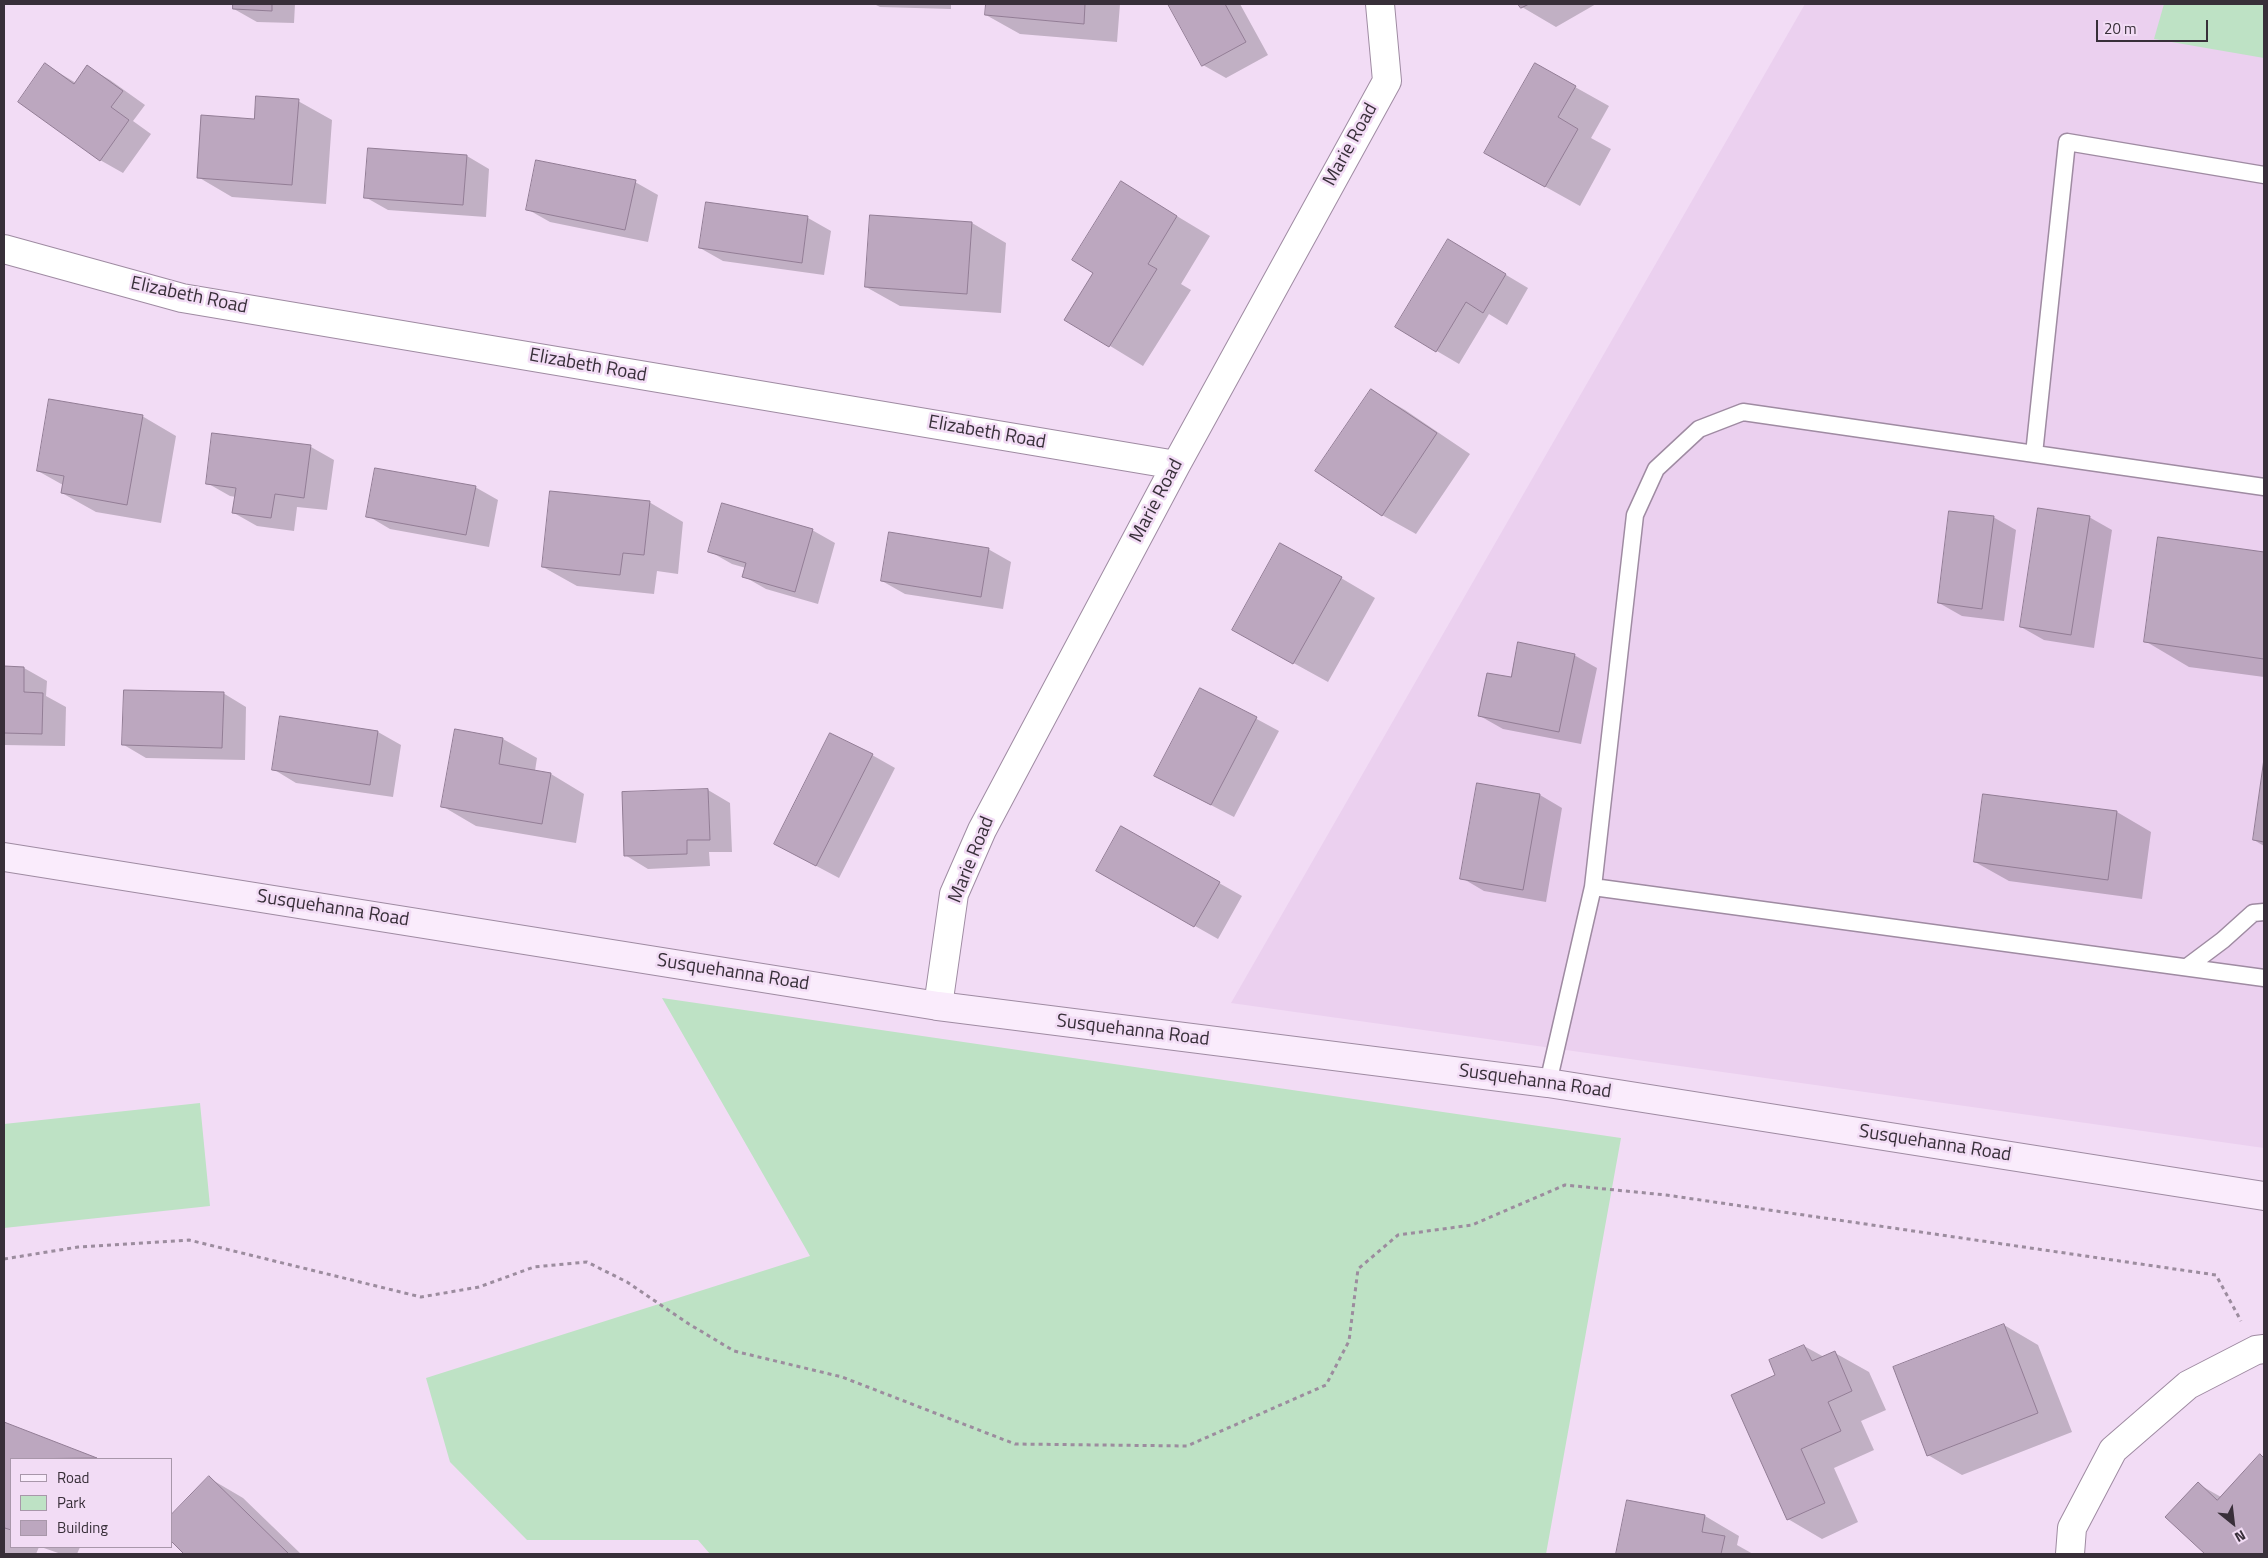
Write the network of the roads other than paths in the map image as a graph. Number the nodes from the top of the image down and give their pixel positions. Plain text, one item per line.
1 (1380, 4) edge
2 (2264, 175) edge
3 (4, 249) edge
4 (2034, 454) junction
5 (1176, 465) junction
6 (2264, 487) edge
7 (4, 857) edge
8 (1593, 887) junction
9 (2264, 912) edge
10 (2186, 967) junction
11 (2264, 978) edge
12 (938, 1006) junction
13 (1548, 1083) junction
14 (2264, 1196) edge
15 (2260, 1349) edge
16 (2070, 1554) edge

1 - 5 street, Marie Road
2 - 4 lane
3 - 5 street, Elizabeth Road
4 - 6 lane
4 - 8 lane
5 - 12 street, Marie Road
7 - 12 main road, Susquehanna Road
8 - 10 lane
8 - 13 lane
9 - 10 lane
10 - 11 lane
12 - 13 main road, Susquehanna Road
13 - 14 main road, Susquehanna Road
15 - 16 street

